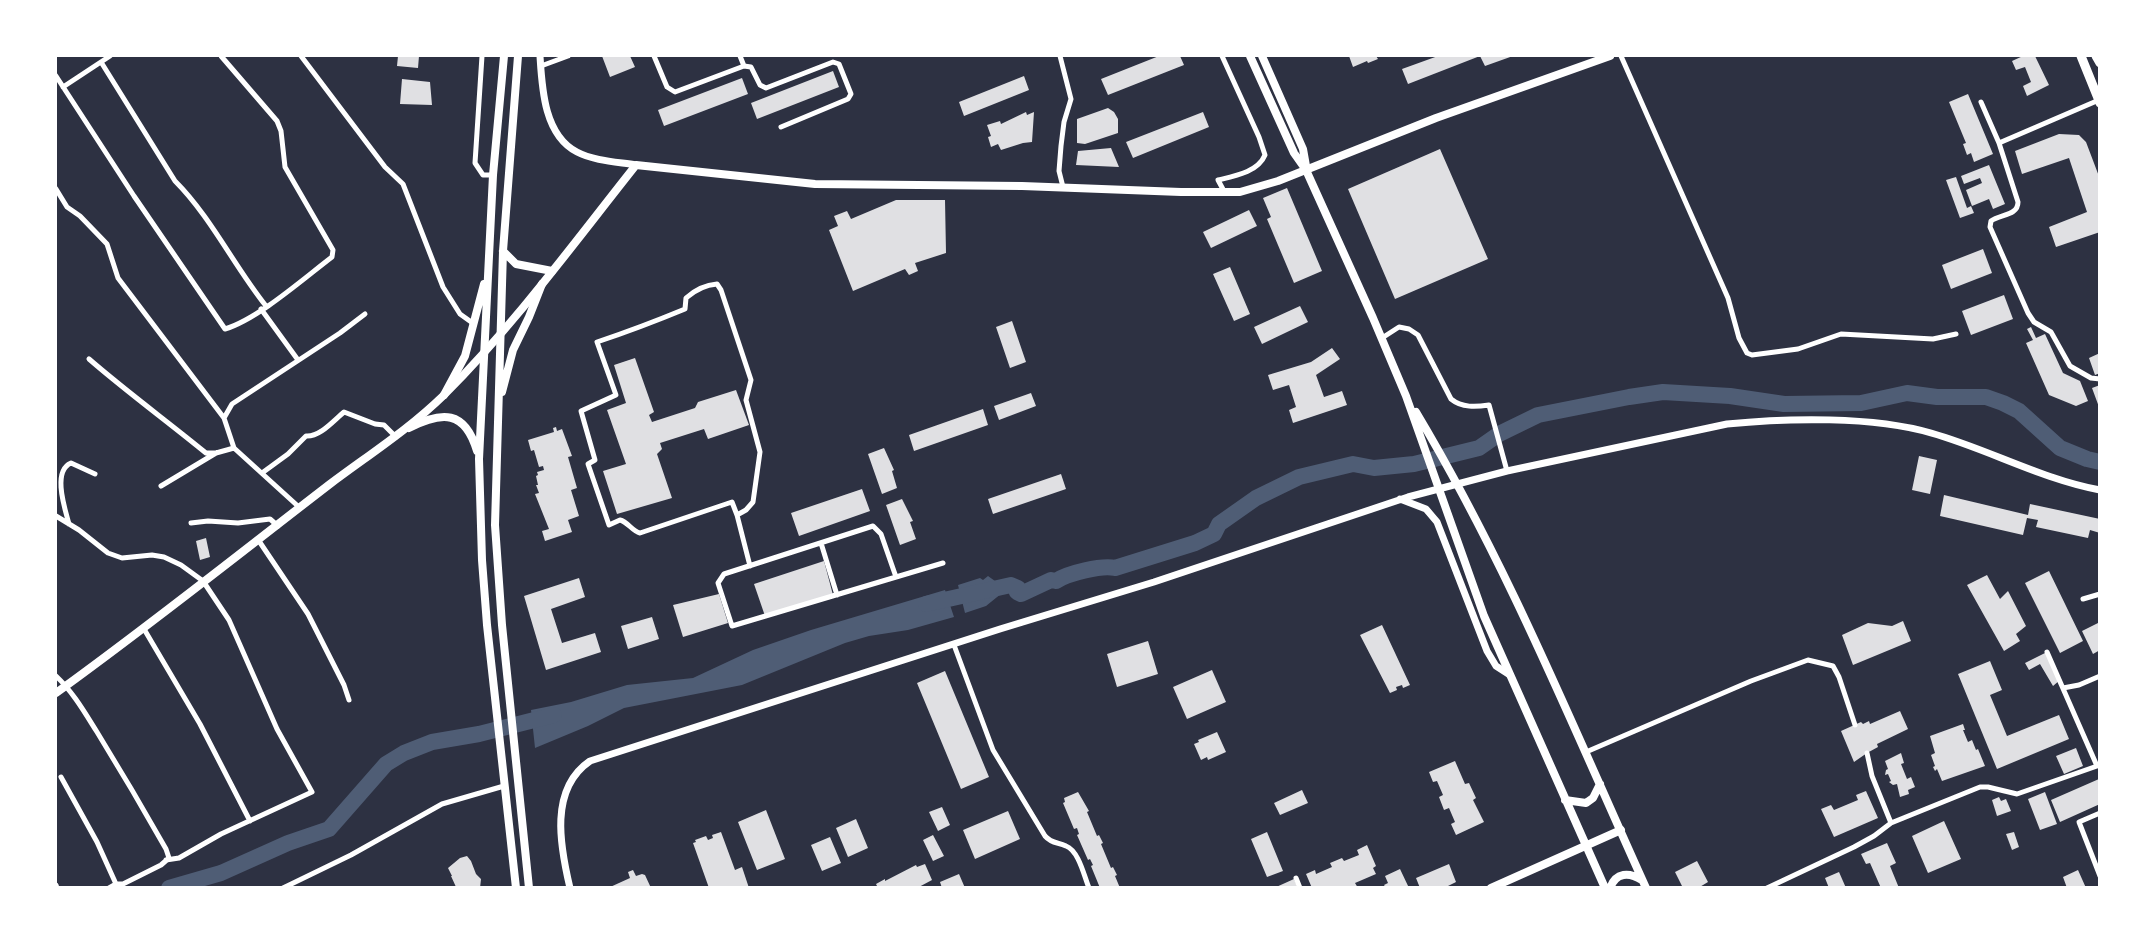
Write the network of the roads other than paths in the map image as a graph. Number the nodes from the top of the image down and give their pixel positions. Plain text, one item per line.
1 (110, 56) edge
2 (221, 56) edge
3 (301, 56) edge
4 (482, 56) edge
5 (504, 56) edge
6 (518, 56) edge
7 (540, 56) edge
8 (568, 56) edge
9 (654, 56) edge
10 (740, 56) edge
11 (1060, 56) edge
12 (1222, 56) edge
13 (1250, 56) edge
14 (1262, 56) edge
15 (1610, 56) edge
16 (1621, 56) edge
17 (2081, 56) edge
18 (2096, 56) edge
19 (1594, 58) edge
20 (101, 62) junction
21 (2100, 63) edge
22 (541, 66) junction
23 (744, 66) junction
24 (56, 76) edge
25 (63, 87) junction
26 (2099, 101) edge
27 (1980, 102) dead end
28 (781, 127) dead end
29 (2000, 143) junction
30 (636, 165) junction
31 (1306, 170) junction
32 (493, 175) junction
33 (1063, 187) junction
34 (56, 189) edge
35 (1225, 193) junction
36 (503, 251) junction
37 (489, 263) junction
38 (552, 271) junction
39 (542, 284) junction
40 (264, 307) junction
41 (365, 314) dead end
42 (474, 324) junction
43 (1956, 334) dead end
44 (500, 336) junction
45 (1382, 338) junction
46 (483, 354) junction
47 (89, 359) dead end
48 (298, 360) junction
49 (2100, 379) edge
50 (444, 395) junction
51 (1406, 396) junction
52 (498, 404) junction
53 (224, 418) junction
54 (409, 428) junction
55 (396, 437) junction
56 (234, 448) junction
57 (216, 453) junction
58 (479, 459) junction
59 (1507, 471) junction
60 (262, 473) junction
61 (95, 474) dead end
62 (161, 486) dead end
63 (2100, 490) edge
64 (1400, 499) junction
65 (300, 508) junction
66 (737, 515) junction
67 (56, 516) edge
68 (191, 523) dead end
69 (69, 524) junction
70 (278, 526) junction
71 (259, 541) junction
72 (820, 543) junction
73 (943, 563) dead end
74 (750, 566) junction
75 (896, 577) junction
76 (203, 581) junction
77 (2100, 594) edge
78 (837, 595) junction
79 (2083, 599) dead end
80 (144, 629) junction
81 (954, 645) junction
82 (2047, 652) dead end
83 (1510, 675) junction
84 (56, 676) edge
85 (2100, 676) edge
86 (66, 685) junction
87 (2063, 688) junction
88 (56, 693) edge
89 (349, 700) dead end
90 (1855, 725) dead end
91 (1586, 752) junction
92 (1867, 753) dead end
93 (2098, 766) edge
94 (61, 777) dead end
95 (1600, 784) junction
96 (504, 786) junction
97 (1565, 800) junction
98 (2100, 813) edge
99 (250, 821) junction
100 (1891, 823) junction
101 (1621, 830) junction
102 (1585, 846) junction
103 (166, 860) junction
104 (2100, 876) edge
105 (1296, 878) dead end
106 (116, 884) junction
107 (1644, 884) edge
108 (109, 888) edge
109 (283, 888) edge
110 (516, 888) edge
111 (529, 888) edge
112 (570, 888) edge
113 (1089, 888) edge
114 (1300, 888) edge
115 (1491, 888) edge
116 (1605, 888) edge
117 (1610, 888) edge
118 (1767, 888) edge

1 - 20 street
2 - 40 street
3 - 42 street
4 - 32 street
5 - 32 main road
6 - 36 main road
7 - 22 street
8 - 22 street
9 - 23 street
10 - 23 street
11 - 33 street
12 - 35 street
13 - 31 main road
14 - 31 main road
15 - 19 main road
16 - 43 street
17 - 26 highway
18 - 21 highway
19 - 31 main road
20 - 25 street
20 - 40 street
22 - 30 street
23 - 28 street
24 - 25 street
25 - 40 street
26 - 29 street
27 - 29 street
29 - 49 street
30 - 33 main road
30 - 38 main road
31 - 35 main road
31 - 45 main road
32 - 37 main road
33 - 35 main road
34 - 53 street
36 - 38 main road
36 - 44 main road
37 - 42 main road
37 - 46 main road
38 - 39 main road
39 - 44 main road
39 - 52 main road
40 - 48 street
41 - 48 street
42 - 50 main road
44 - 46 main road
44 - 52 main road
45 - 51 main road
45 - 59 street
46 - 50 main road
46 - 58 main road
47 - 57 street
48 - 53 street
50 - 54 main road
51 - 83 main road
51 - 91 main road
52 - 111 main road
53 - 56 street
54 - 55 main road
54 - 58 main road
55 - 60 street
55 - 65 main road
56 - 57 street
56 - 60 street
57 - 62 street
58 - 96 main road
59 - 63 street
59 - 64 street
60 - 65 street
61 - 69 street
64 - 81 street
64 - 83 street
65 - 70 main road
66 - 66 street
66 - 74 street
67 - 69 street
68 - 70 street
69 - 76 street
70 - 71 main road
71 - 76 main road
71 - 89 street
72 - 74 street
72 - 75 street
72 - 78 street
73 - 75 street
74 - 78 street
75 - 78 street
76 - 80 main road
76 - 99 street
77 - 79 street
80 - 86 main road
80 - 99 street
81 - 112 street
81 - 113 street
82 - 87 street
83 - 97 main road
84 - 86 street
85 - 87 street
86 - 88 main road
86 - 103 street
87 - 93 street
90 - 91 street
91 - 95 main road
92 - 100 street
93 - 100 street
94 - 106 street
95 - 97 main road
95 - 101 main road
96 - 109 street
96 - 110 main road
97 - 102 main road
98 - 104 street
99 - 103 street
100 - 118 street
101 - 102 main road
101 - 107 main road
102 - 115 main road
102 - 116 main road
103 - 106 street
105 - 114 street
106 - 108 street
107 - 117 main road

